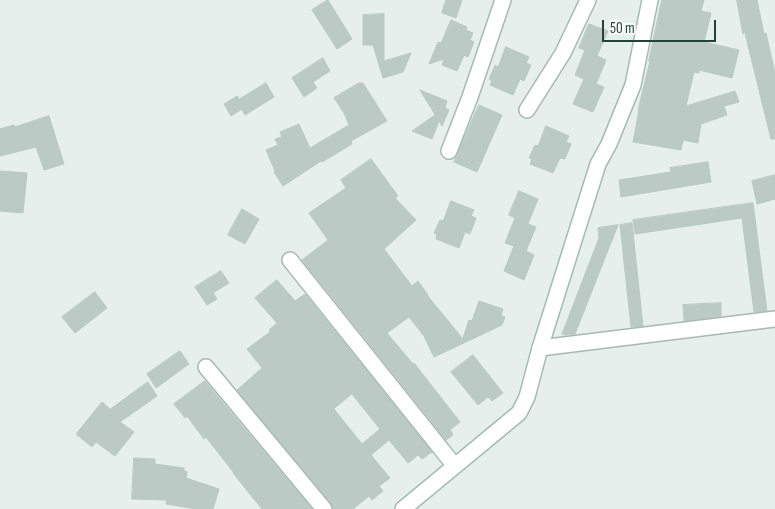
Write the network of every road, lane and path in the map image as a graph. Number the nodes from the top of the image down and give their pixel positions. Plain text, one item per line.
1 (503, 0) edge
2 (588, 0) edge
3 (650, 0) edge
4 (527, 110) dead end
5 (448, 151) dead end
6 (290, 260) dead end
7 (775, 319) edge
8 (540, 348) junction
9 (206, 366) dead end
10 (454, 465) junction
11 (324, 509) edge
12 (403, 509) edge

1 - 5 street
2 - 4 street
3 - 8 street
6 - 10 street
7 - 8 street
8 - 10 street
9 - 11 street
10 - 12 street

